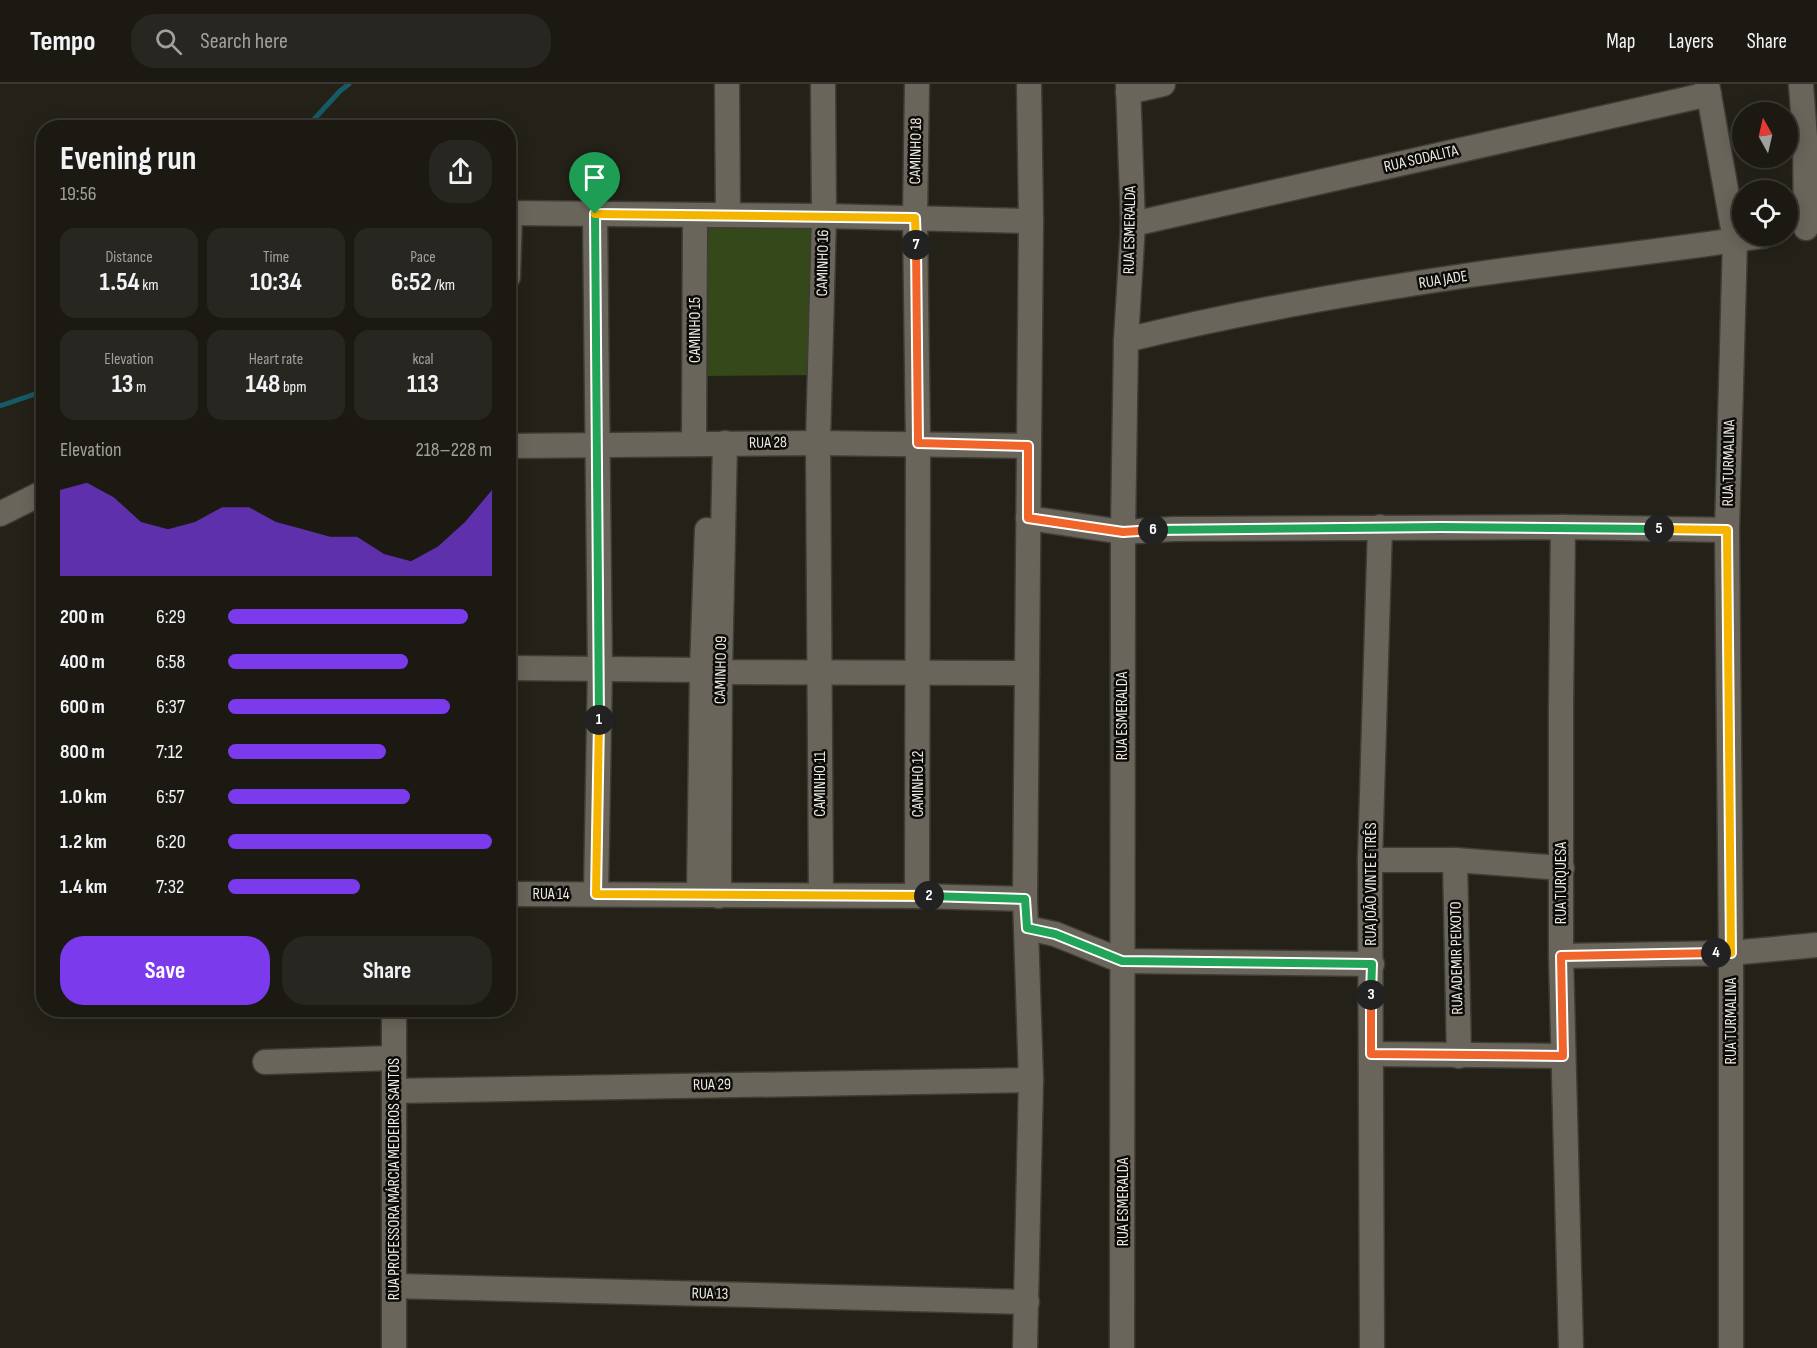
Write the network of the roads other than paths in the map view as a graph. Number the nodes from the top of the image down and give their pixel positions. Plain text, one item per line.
1 (728, 84) edge
2 (823, 84) edge
3 (917, 84) edge
4 (1029, 84) edge
5 (1163, 84) edge
6 (1801, 85) edge
7 (1128, 88) edge
8 (1708, 89) edge
9 (516, 213) edge
10 (595, 214) junction
11 (728, 215) junction
12 (695, 216) junction
13 (824, 216) junction
14 (915, 218) junction
15 (1031, 221) junction
16 (1732, 223) edge
17 (1133, 224) junction
18 (1804, 229) edge
19 (1732, 240) edge
20 (1735, 246) edge
21 (1126, 340) junction
22 (818, 442) junction
23 (918, 443) junction
24 (709, 444) junction
25 (596, 445) junction
26 (516, 446) edge
27 (1028, 446) junction
28 (36, 496) edge
29 (0, 514) edge
30 (1028, 518) junction
31 (1380, 527) junction
32 (1563, 527) junction
33 (1727, 530) junction
34 (1123, 532) junction
35 (516, 668) edge
36 (600, 668) junction
37 (711, 671) junction
38 (820, 672) junction
39 (918, 673) junction
40 (1027, 674) junction
41 (1370, 860) junction
42 (1455, 860) junction
43 (1562, 868) junction
44 (516, 894) edge
45 (596, 894) junction
46 (820, 895) junction
47 (709, 896) junction
48 (917, 896) junction
49 (1025, 899) junction
50 (1027, 928) junction
51 (1817, 945) edge
52 (1731, 953) junction
53 (1561, 956) junction
54 (1122, 961) junction
55 (1372, 964) junction
56 (394, 1017) edge
57 (1371, 1054) junction
58 (1459, 1056) junction
59 (1563, 1056) junction
60 (394, 1058) junction
61 (265, 1062) dead end
62 (1031, 1080) junction
63 (394, 1091) junction
64 (394, 1286) junction
65 (1026, 1302) junction
66 (394, 1348) edge
67 (1025, 1348) edge
68 (1122, 1348) edge
69 (1372, 1348) edge
70 (1571, 1348) edge
71 (1731, 1348) edge

1 - 11 street
2 - 13 street, CAMINHO 16
3 - 14 street, CAMINHO 18
4 - 15 street
5 - 7 street
6 - 18 street
7 - 17 street, RUA ESMERALDA
8 - 16 street, RUA TURMALINA
8 - 17 street, RUA SODALITA
9 - 10 street
10 - 12 street
10 - 25 street
11 - 12 street
11 - 13 street
12 - 24 street, CAMINHO 15
13 - 14 street
13 - 22 street, CAMINHO 16
14 - 15 street
14 - 23 street, CAMINHO 18
15 - 27 street
17 - 21 street, RUA ESMERALDA
19 - 21 street, RUA JADE
20 - 33 street, RUA TURMALINA
21 - 34 street, RUA ESMERALDA
22 - 23 street, RUA 28
22 - 24 street, RUA 28
22 - 38 street, CAMINHO 16
23 - 27 street, RUA 28
23 - 39 street, CAMINHO 12
24 - 25 street, RUA 28
24 - 37 street, CAMINHO 09
25 - 26 street, RUA 28
25 - 36 street
27 - 30 street
28 - 29 street
30 - 34 street
30 - 40 street
31 - 32 street
31 - 34 street
31 - 41 street, RUA JOÃO VINTE E TRÊS
32 - 33 street
32 - 43 street, RUA TURQUESA
33 - 52 street, RUA TURMALINA
34 - 54 street, RUA ESMERALDA
35 - 36 street
36 - 37 street
36 - 45 street
37 - 38 street
37 - 47 street, CAMINHO 09
38 - 39 street
38 - 46 street, CAMINHO 11
39 - 40 street
39 - 48 street, CAMINHO 12
40 - 49 street
41 - 42 street
41 - 55 street, RUA JOÃO VINTE E TRÊS
42 - 43 street
42 - 58 street, RUA ADEMIR PEIXOTO
43 - 53 street, RUA TURQUESA
44 - 45 street, RUA 14
45 - 47 street, RUA 14
46 - 47 street, RUA 14
46 - 48 street, RUA 14
48 - 49 street, RUA 14
49 - 50 street
50 - 54 street
50 - 62 street
51 - 52 street
52 - 53 street
52 - 71 street, RUA TURMALINA
53 - 59 street, RUA TURQUESA
54 - 55 street
54 - 68 street, RUA ESMERALDA
55 - 57 street, RUA JOÃO VINTE E TRÊS
56 - 60 street, RUA PROFESSORA MÁRCIA MEDEIROS SANTOS
57 - 58 street
57 - 69 street, RUA JOÃO VINTE E TRÊS
58 - 59 street
59 - 70 street, RUA TURQUESA
60 - 61 street
60 - 63 street, RUA PROFESSORA MÁRCIA MEDEIROS SANTOS
62 - 63 street, RUA 29
62 - 65 street
63 - 64 street, RUA PROFESSORA MÁRCIA MEDEIROS SANTOS
64 - 65 street, RUA 13
64 - 66 street, RUA PROFESSORA MÁRCIA MEDEIROS SANTOS
65 - 67 street

